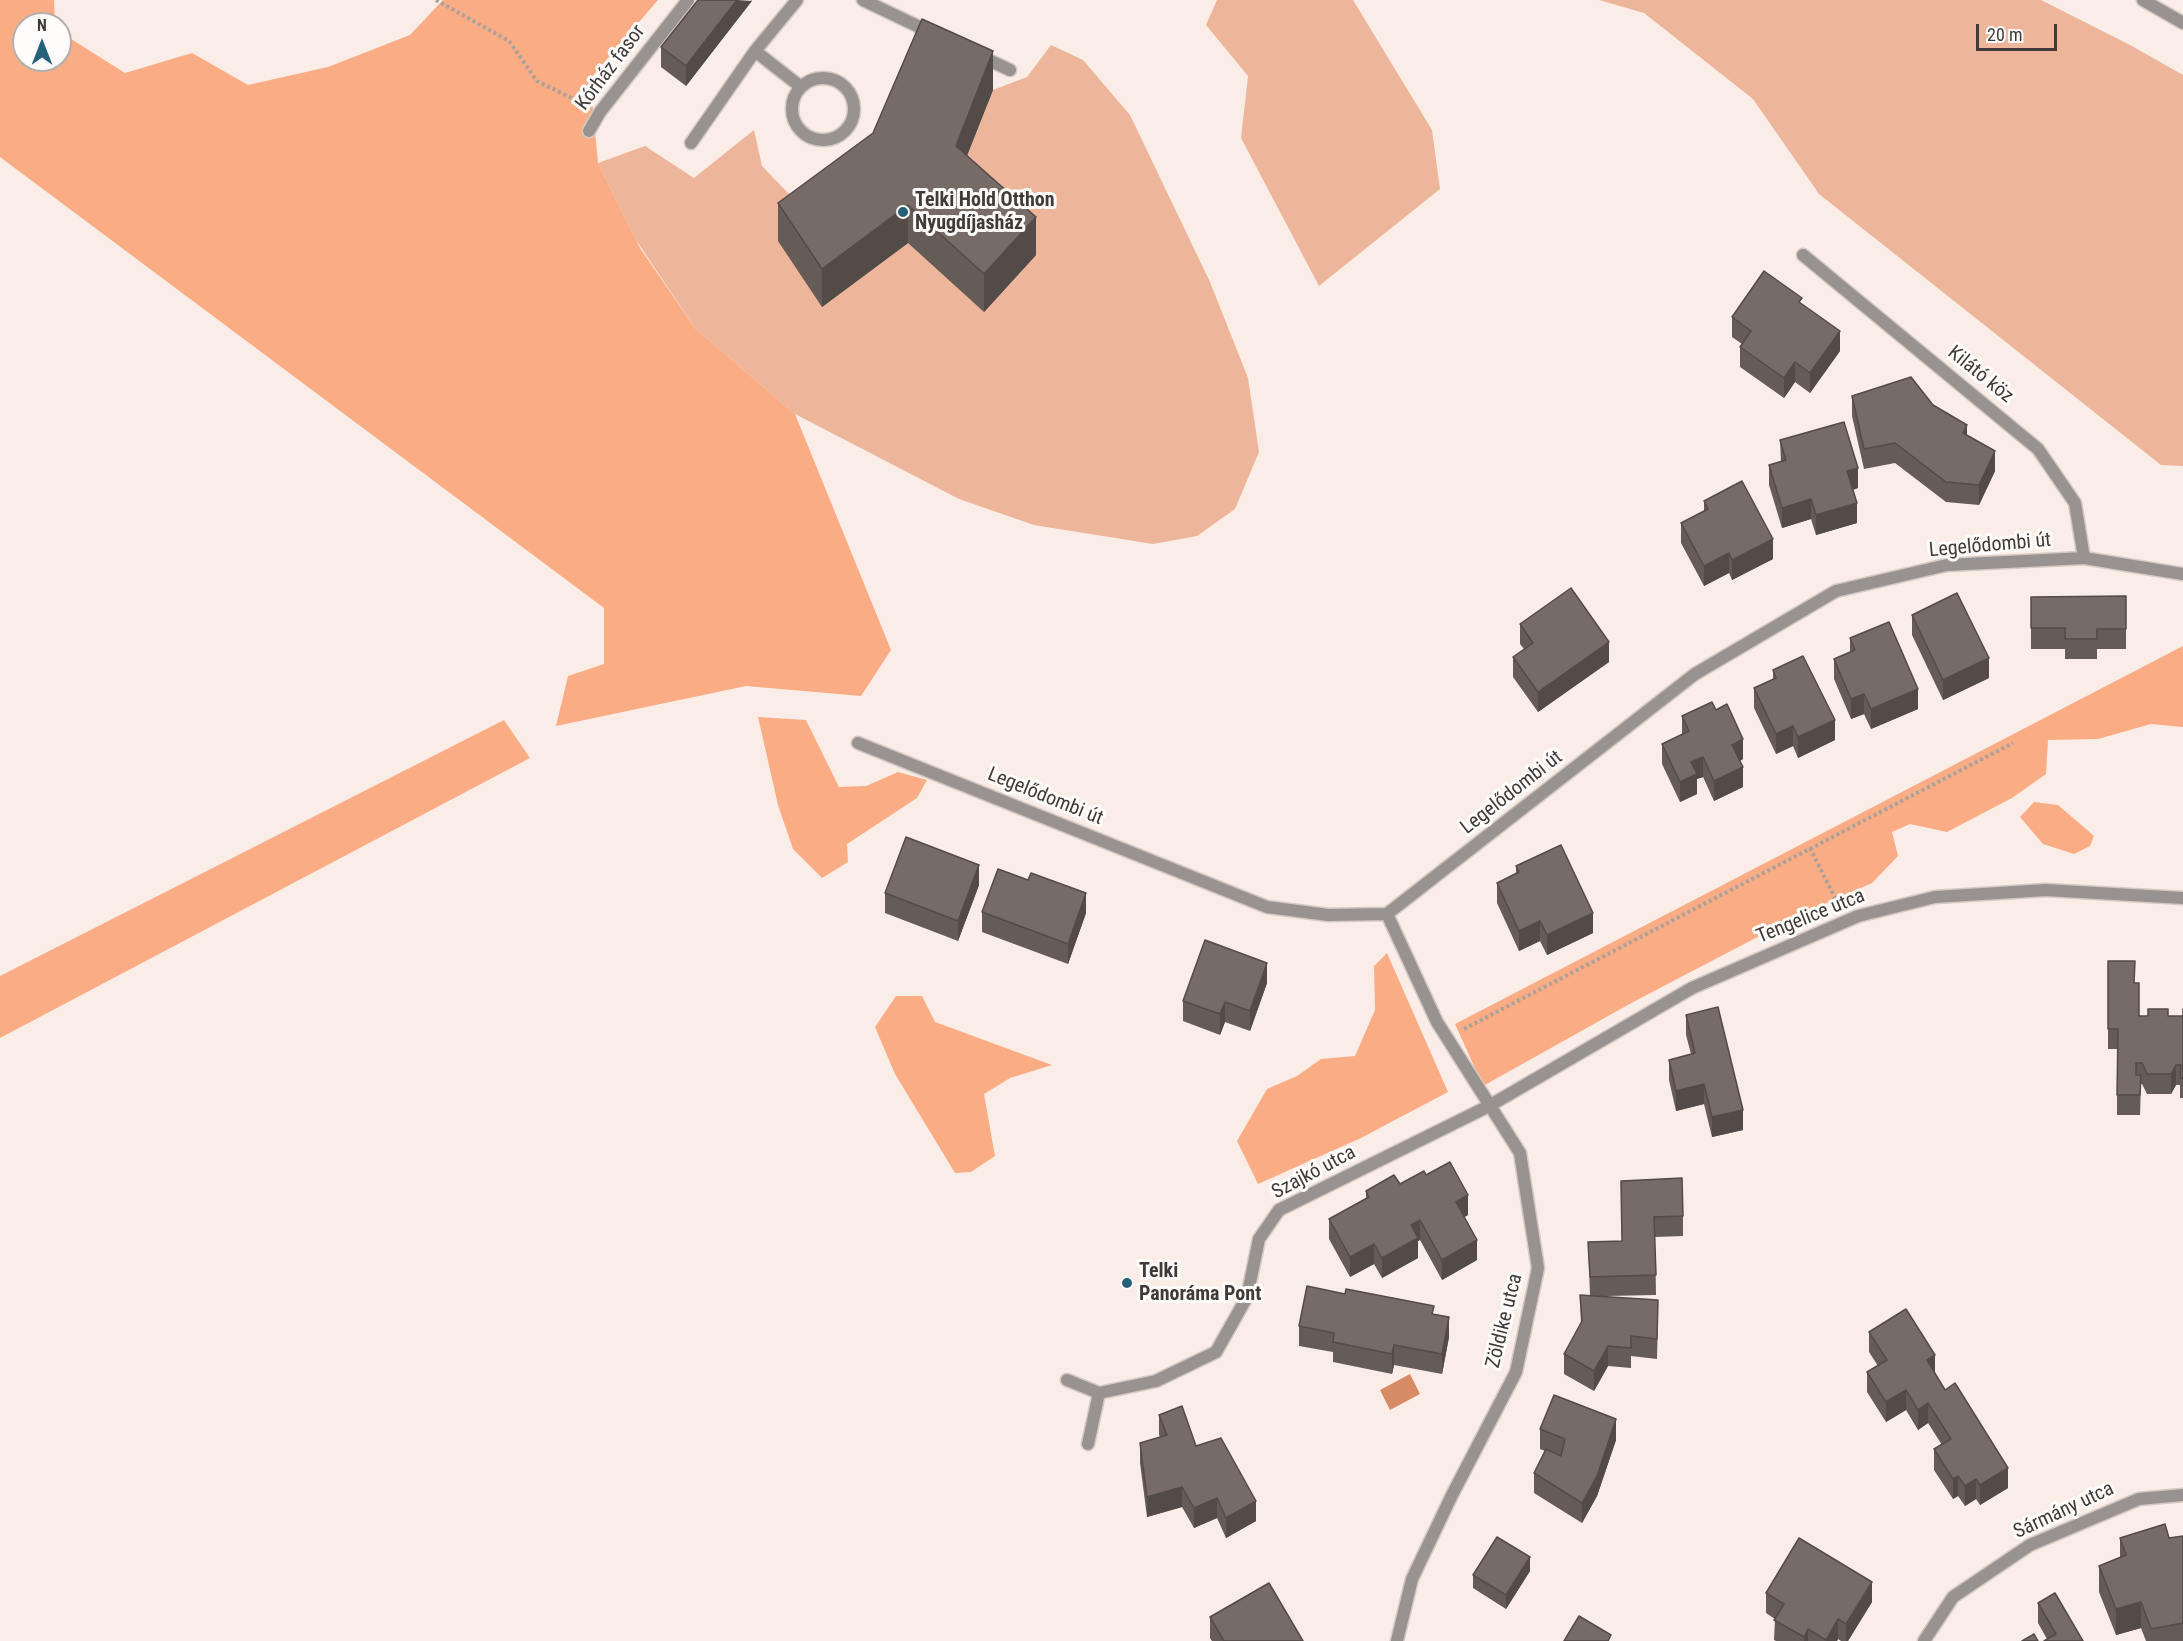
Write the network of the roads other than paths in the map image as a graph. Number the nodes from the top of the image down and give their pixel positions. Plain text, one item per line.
1 (688, 0) edge
2 (797, 0) edge
3 (863, 0) edge
4 (2143, 0) edge
5 (2183, 23) edge
6 (947, 40) edge
7 (968, 50) edge
8 (755, 51) junction
9 (1010, 70) dead end
10 (801, 87) junction
11 (589, 131) dead end
12 (691, 143) dead end
13 (1803, 255) dead end
14 (2084, 558) junction
15 (2183, 574) edge
16 (858, 743) dead end
17 (2183, 898) edge
18 (1387, 914) junction
19 (1489, 1106) junction
20 (1067, 1380) dead end
21 (1099, 1393) junction
22 (1088, 1444) dead end
23 (2183, 1495) edge
24 (1397, 1641) edge
25 (1924, 1641) edge

1 - 11 street, Kórház fasor
2 - 8 street
3 - 6 street
4 - 5 street
7 - 9 street
8 - 10 street
8 - 12 street
10 - 10 street
13 - 14 street, Kilátó köz
14 - 15 street, Legelődombi út
14 - 18 street, Legelődombi út
16 - 18 street, Legelődombi út
17 - 19 street, Tengelice utca
18 - 19 street, Zöldike utca
19 - 21 street, Szajkó utca
19 - 24 street, Zöldike utca
20 - 21 street
21 - 22 street
23 - 25 street, Sármány utca

